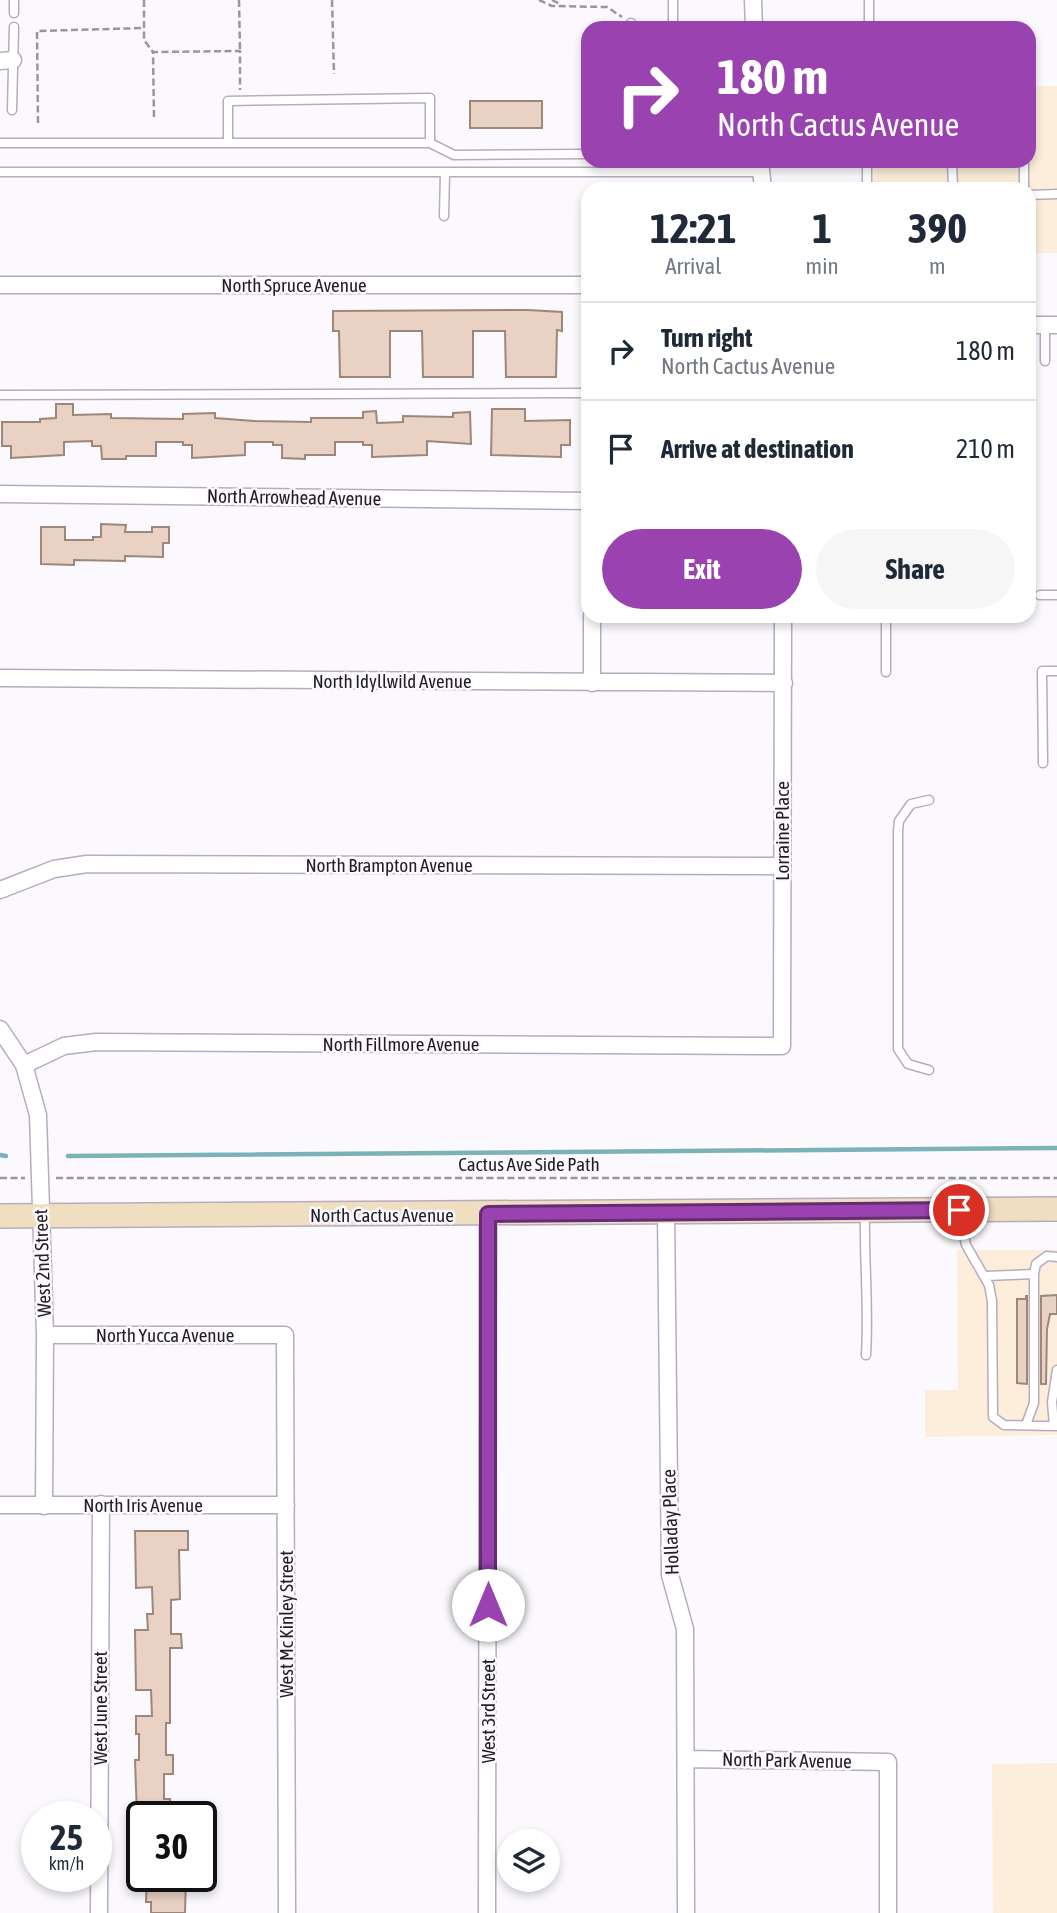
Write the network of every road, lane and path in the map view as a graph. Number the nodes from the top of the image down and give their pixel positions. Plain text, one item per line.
1 (14, 0) edge
2 (144, 0) edge
3 (239, 0) edge
4 (332, 0) edge
5 (539, 0) edge
6 (552, 0) edge
7 (673, 0) edge
8 (753, 0) edge
9 (869, 0) edge
10 (563, 6) junction
11 (14, 13) dead end
12 (626, 21) edge
13 (673, 21) edge
14 (754, 21) edge
15 (869, 21) edge
16 (15, 27) dead end
17 (144, 27) junction
18 (240, 51) junction
19 (153, 52) junction
20 (6, 60) edge
21 (334, 74) dead end
22 (240, 100) junction
23 (12, 110) dead end
24 (154, 117) dead end
25 (38, 123) dead end
26 (0, 143) edge
27 (228, 143) junction
28 (430, 143) junction
29 (581, 154) edge
30 (708, 168) edge
31 (0, 172) edge
32 (445, 173) junction
33 (1057, 194) edge
34 (1036, 195) edge
35 (444, 216) dead end
36 (0, 285) edge
37 (581, 285) edge
38 (1044, 325) edge
39 (1045, 361) dead end
40 (581, 393) edge
41 (0, 395) edge
42 (0, 494) edge
43 (581, 500) edge
44 (1040, 595) dead end
45 (1057, 595) edge
46 (592, 623) edge
47 (783, 623) edge
48 (886, 623) edge
49 (1057, 671) edge
50 (886, 673) dead end
51 (0, 678) edge
52 (592, 682) junction
53 (784, 682) junction
54 (1043, 763) dead end
55 (929, 800) dead end
56 (782, 866) junction
57 (0, 890) edge
58 (0, 1029) edge
59 (782, 1046) joint
60 (24, 1065) junction
61 (929, 1070) dead end
62 (0, 1178) edge
63 (38, 1178) junction
64 (1057, 1178) edge
65 (1057, 1209) edge
66 (959, 1210) junction
67 (865, 1211) junction
68 (666, 1213) junction
69 (488, 1214) junction
70 (0, 1216) edge
71 (40, 1216) junction
72 (1057, 1257) edge
73 (983, 1273) junction
74 (1034, 1273) junction
75 (45, 1335) junction
76 (285, 1335) joint
77 (866, 1355) dead end
78 (1057, 1370) edge
79 (1026, 1425) junction
80 (1055, 1426) edge
81 (101, 1504) junction
82 (0, 1505) edge
83 (286, 1505) junction
84 (44, 1506) junction
85 (687, 1759) junction
86 (99, 1913) edge
87 (287, 1913) edge
88 (487, 1913) edge
89 (686, 1913) edge
90 (888, 1913) edge

1 - 11 lane
2 - 17 path
3 - 18 path
4 - 21 path
5 - 10 path
6 - 10 path
7 - 13 lane
8 - 14 street
9 - 15 lane
10 - 12 path
16 - 20 lane
17 - 19 path
17 - 25 path
18 - 19 path
18 - 22 path
19 - 24 path
20 - 23 lane
22 - 27 lane
22 - 28 lane
26 - 27 lane
27 - 28 lane
28 - 29 lane
30 - 32 lane
31 - 32 lane
32 - 35 lane
33 - 34 lane
36 - 37 street, North Spruce Avenue
38 - 39 lane
40 - 41 lane
42 - 43 street, North Arrowhead Avenue
44 - 45 lane
46 - 52 street
47 - 53 street, Lorraine Place
48 - 50 lane
49 - 54 lane
51 - 52 street, North Idyllwild Avenue
52 - 53 street, North Idyllwild Avenue
53 - 56 street, Lorraine Place
55 - 61 lane
56 - 57 street, North Brampton Avenue
56 - 59 street, Lorraine Place
58 - 60 street, West 2nd Street
59 - 60 street, North Fillmore Avenue
60 - 63 street, West 2nd Street
62 - 63 path, Cactus Ave Side Path
63 - 64 path, Cactus Ave Side Path
63 - 71 street, West 2nd Street
65 - 66 main road, North Cactus Avenue
66 - 67 main road, North Cactus Avenue
66 - 73 lane
67 - 68 main road, North Cactus Avenue
67 - 77 lane
68 - 69 main road, North Cactus Avenue
68 - 85 street, Holladay Place
69 - 71 main road, North Cactus Avenue
69 - 88 street, West 3rd Street
70 - 71 main road, North Cactus Avenue
71 - 75 street, West 2nd Street
72 - 74 lane
73 - 74 lane
73 - 79 lane
74 - 79 lane
75 - 76 street, North Yucca Avenue
75 - 84 street, West 2nd Street
76 - 83 street, West Mc Kinley Street
78 - 80 lane
79 - 80 lane
81 - 83 street, North Iris Avenue
81 - 84 street, North Iris Avenue
81 - 86 street, West June Street
82 - 84 street, North Iris Avenue
83 - 87 street, West Mc Kinley Street
85 - 89 street, Holladay Place
85 - 90 street, North Park Avenue

